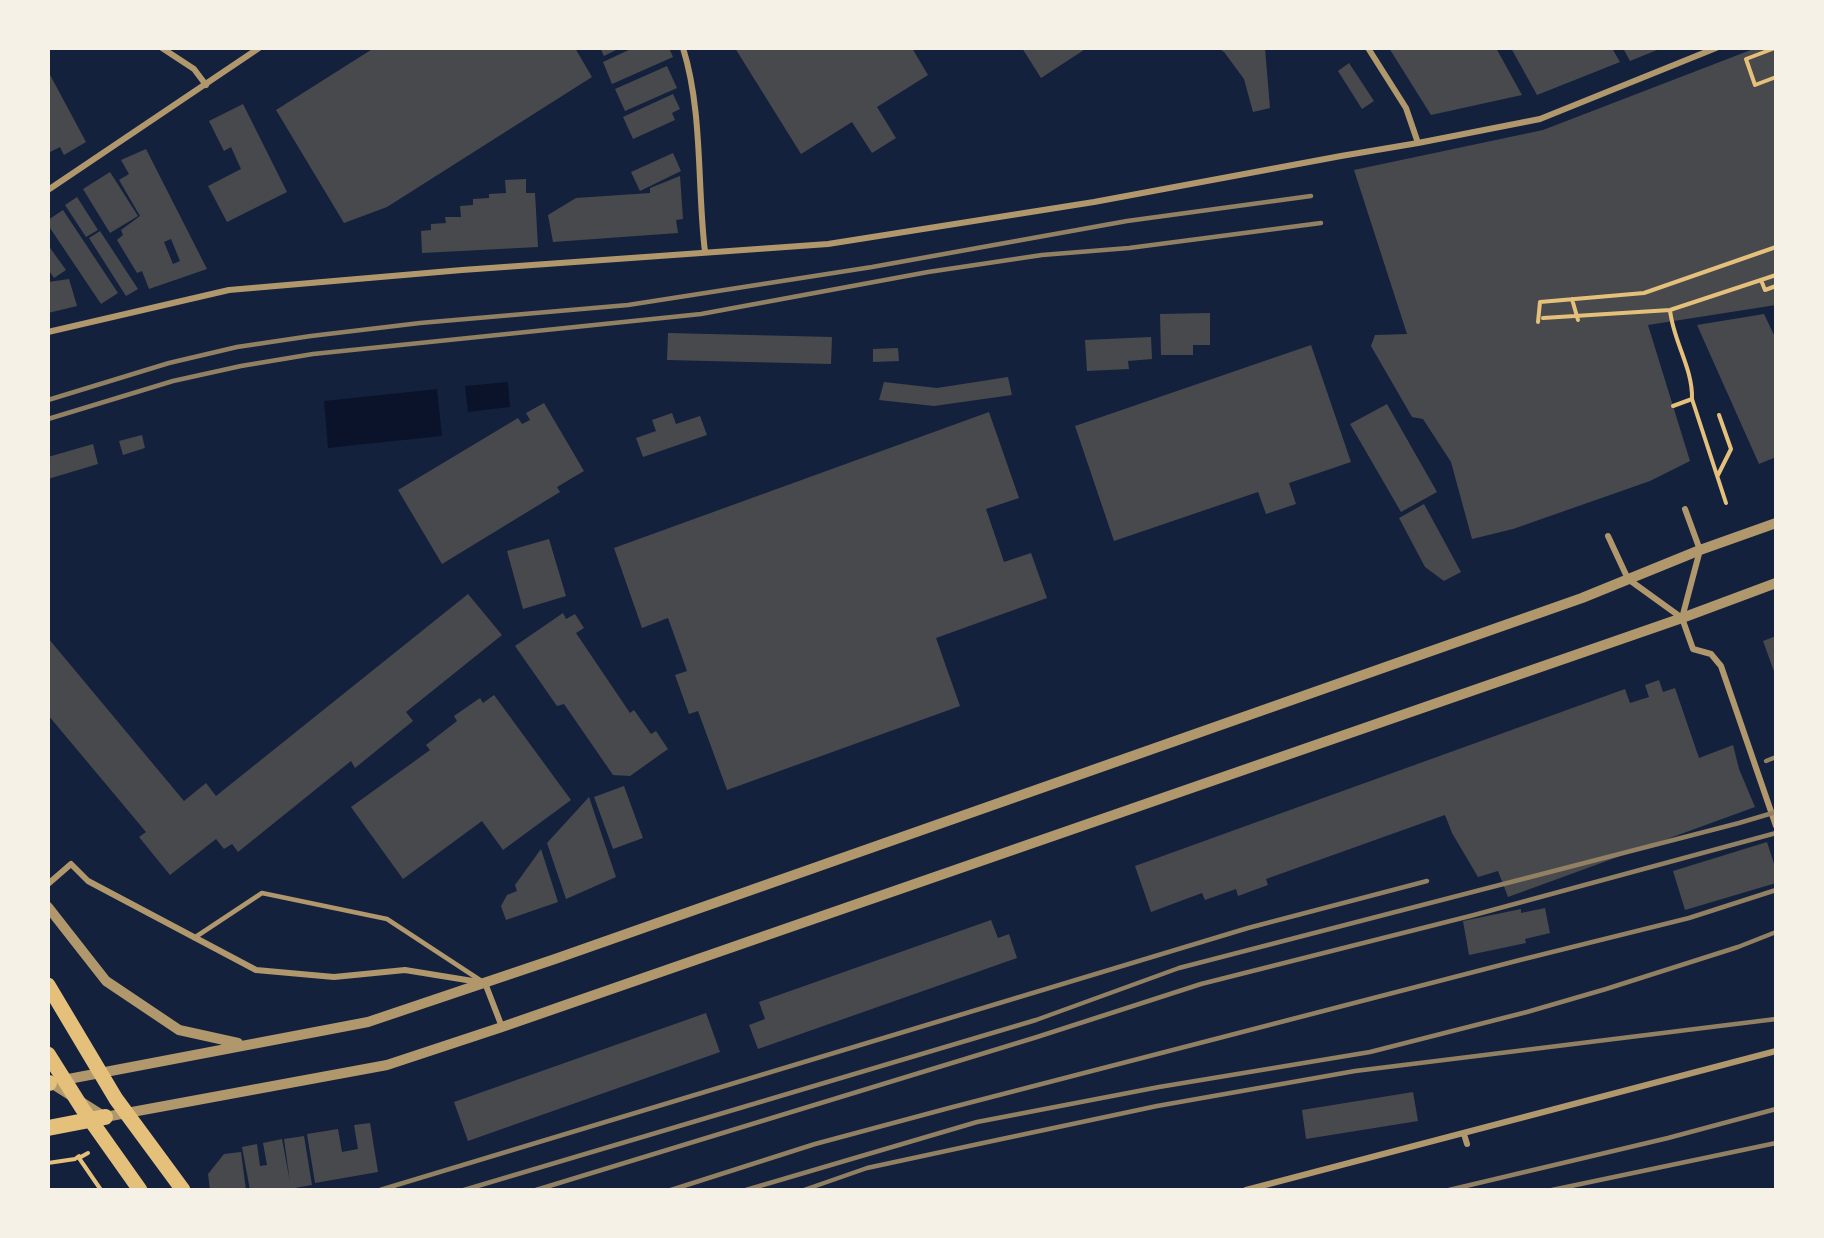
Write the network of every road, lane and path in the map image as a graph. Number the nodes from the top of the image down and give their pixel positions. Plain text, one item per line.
1 (162, 48) edge
2 (259, 48) edge
3 (683, 48) edge
4 (1368, 48) edge
5 (1716, 48) edge
6 (1775, 48) edge
7 (1776, 77) edge
8 (206, 85) junction
9 (1418, 143) junction
10 (48, 190) edge
11 (1776, 247) edge
12 (705, 252) junction
13 (1776, 275) edge
14 (1761, 280) junction
15 (1776, 286) edge
16 (1572, 299) junction
17 (1670, 310) junction
18 (1543, 318) dead end
19 (1578, 320) dead end
20 (1538, 322) dead end
21 (48, 332) edge
22 (1692, 399) junction
23 (1673, 406) dead end
24 (1719, 415) dead end
25 (1718, 476) junction
26 (1726, 503) dead end
27 (1685, 509) dead end
28 (1776, 523) edge
29 (1608, 536) dead end
30 (1700, 550) junction
31 (1628, 579) junction
32 (1776, 583) edge
33 (1682, 618) junction
34 (1776, 826) edge
35 (48, 884) edge
36 (48, 907) edge
37 (194, 938) junction
38 (485, 983) junction
39 (48, 985) edge
40 (502, 1027) junction
41 (243, 1044) junction
42 (1776, 1051) edge
43 (48, 1054) edge
44 (48, 1082) edge
45 (105, 1118) junction
46 (48, 1128) edge
47 (1464, 1134) junction
48 (1467, 1144) dead end
49 (75, 1159) dead end
50 (94, 1161) dead end
51 (48, 1163) edge
52 (102, 1190) edge
53 (140, 1190) edge
54 (183, 1190) edge
55 (1246, 1190) edge

1 - 8 street
2 - 8 street
3 - 12 street
4 - 9 street
5 - 9 street
6 - 7 path
8 - 10 street
9 - 12 street
11 - 16 path
12 - 21 street
13 - 14 path
14 - 15 path
14 - 17 path
16 - 19 path
16 - 20 path
17 - 18 path
17 - 22 path
22 - 23 path
22 - 25 path
24 - 25 path
25 - 26 path
27 - 30 street
28 - 30 street
29 - 31 street
30 - 31 street
30 - 33 street
31 - 33 street
31 - 38 street
32 - 33 street
33 - 34 street
33 - 40 street
35 - 37 street
36 - 41 street
37 - 38 street
37 - 38 lane
38 - 40 street
38 - 41 street
39 - 54 main road
40 - 45 street
41 - 44 street
42 - 47 street
43 - 53 main road
44 - 45 street
45 - 46 highway
47 - 48 street
47 - 55 street
49 - 51 path
50 - 52 path

